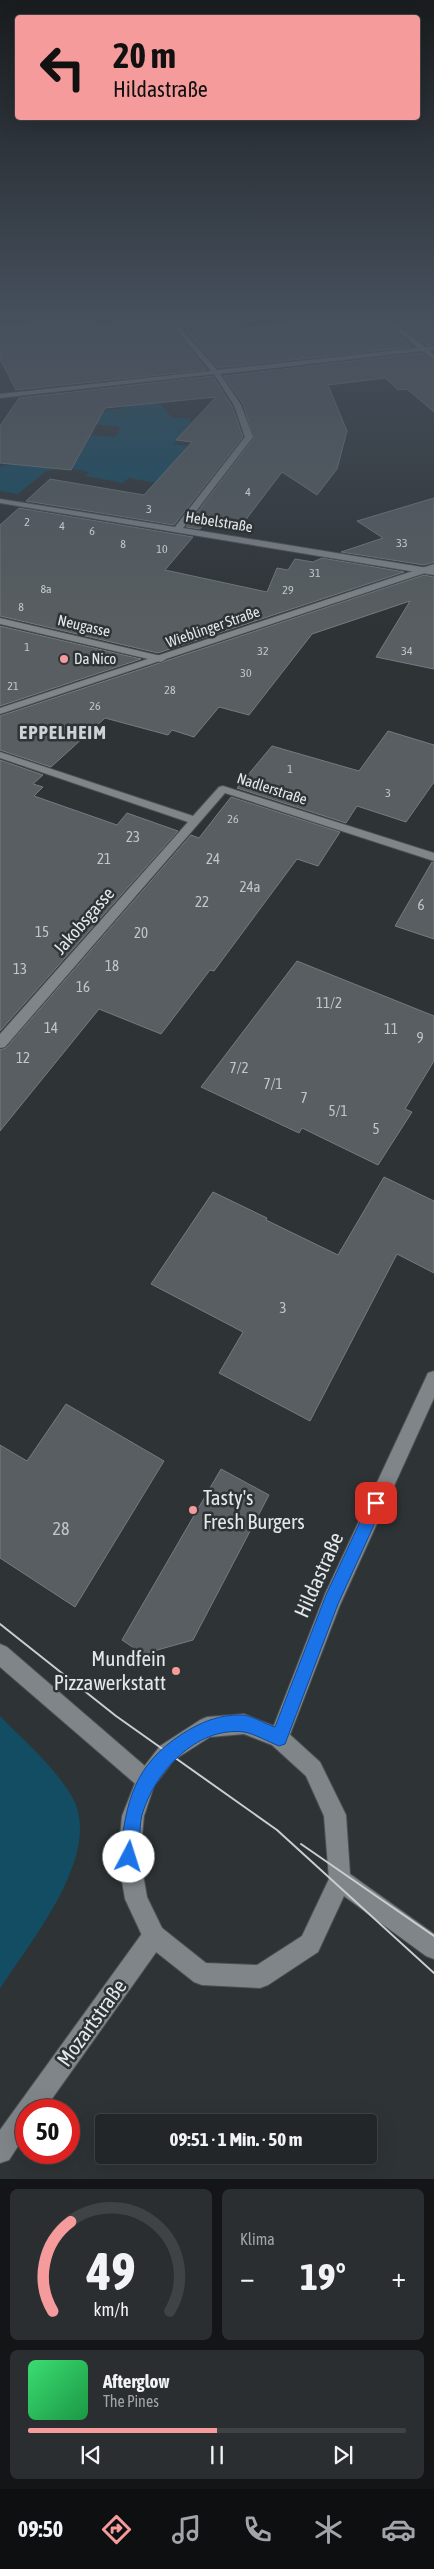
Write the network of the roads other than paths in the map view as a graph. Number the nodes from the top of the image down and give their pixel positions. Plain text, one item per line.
1 (246, 422) edge
2 (0, 500) edge
3 (178, 529) junction
4 (431, 570) edge
5 (0, 621) edge
6 (161, 659) junction
7 (0, 711) edge
8 (0, 755) edge
9 (195, 822) junction
10 (434, 857) edge
11 (0, 1044) edge
12 (434, 1380) edge
13 (0, 1654) edge
14 (279, 1738) junction
15 (146, 1780) junction
16 (340, 1880) junction
17 (154, 1936) junction
18 (434, 1948) edge
19 (37, 2099) edge
20 (15, 2130) edge
21 (0, 2152) edge

1 - 3 street
2 - 3 street, Hebelstraße
3 - 4 street, Hebelstraße
4 - 6 street, Wieblinger Straße
5 - 6 street, Neugasse
6 - 7 street, Wieblinger Straße
8 - 9 street
9 - 10 street, Nadlerstraße
9 - 11 street, Jakobsgasse
12 - 14 street, Hildastraße
13 - 15 street
14 - 15 street
14 - 16 street
15 - 17 street
16 - 17 street
16 - 18 street
17 - 19 street, Mozartstraße
20 - 21 street

